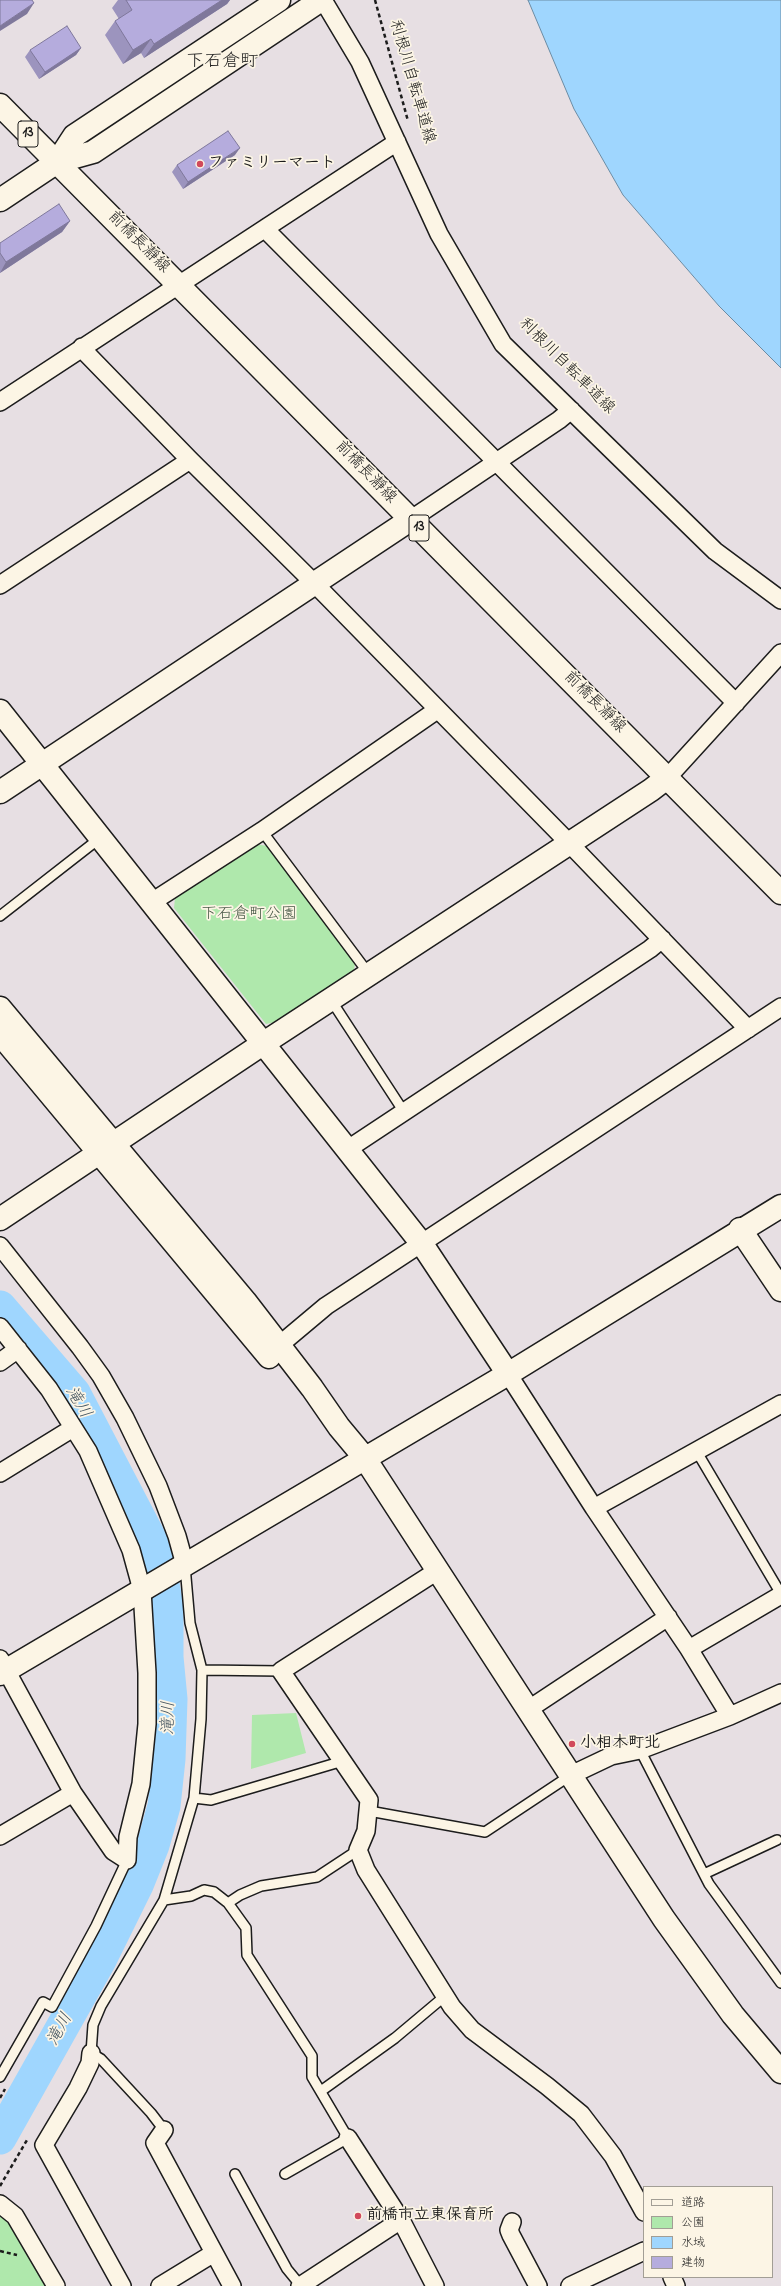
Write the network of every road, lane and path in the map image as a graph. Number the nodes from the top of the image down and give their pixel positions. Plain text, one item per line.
1 (279, 0) edge
2 (322, 0) edge
3 (375, 0) edge
4 (0, 105) edge
5 (410, 126) dead end
6 (397, 142) junction
7 (57, 162) junction
8 (0, 200) edge
9 (267, 227) junction
10 (179, 284) junction
11 (82, 347) junction
12 (0, 402) edge
13 (571, 410) junction
14 (190, 460) junction
15 (498, 462) junction
16 (410, 520) junction
17 (314, 583) junction
18 (0, 585) edge
19 (781, 600) edge
20 (781, 653) edge
21 (736, 703) junction
22 (437, 710) junction
23 (0, 711) edge
24 (43, 764) junction
25 (668, 777) junction
26 (0, 792) edge
27 (262, 831) junction
28 (100, 838) junction
29 (570, 844) junction
30 (781, 893) edge
31 (152, 902) junction
32 (0, 916) edge
33 (662, 939) junction
34 (370, 974) junction
35 (331, 1000) junction
36 (781, 1006) edge
37 (0, 1008) edge
38 (748, 1029) junction
39 (0, 1034) edge
40 (264, 1043) junction
41 (404, 1112) junction
42 (106, 1147) junction
43 (348, 1150) junction
44 (781, 1206) edge
45 (0, 1219) edge
46 (740, 1229) junction
47 (422, 1244) junction
48 (0, 1246) edge
49 (781, 1290) edge
50 (0, 1327) edge
51 (18, 1349) junction
52 (273, 1351) junction
53 (0, 1362) edge
54 (508, 1374) junction
55 (781, 1404) edge
56 (73, 1428) junction
57 (697, 1452) junction
58 (364, 1457) junction
59 (0, 1474) edge
60 (594, 1508) junction
61 (182, 1566) junction
62 (437, 1571) junction
63 (144, 1589) junction
64 (781, 1594) edge
65 (668, 1617) junction
66 (689, 1649) junction
67 (2, 1668) edge
68 (202, 1670) junction
69 (281, 1671) junction
70 (781, 1693) edge
71 (529, 1709) junction
72 (730, 1716) junction
73 (640, 1750) junction
74 (343, 1762) junction
75 (571, 1775) junction
76 (73, 1793) junction
77 (194, 1798) junction
78 (369, 1811) junction
79 (0, 1836) edge
80 (777, 1840) dead end
81 (358, 1850) junction
82 (127, 1860) junction
83 (704, 1874) junction
84 (164, 1900) junction
85 (228, 1903) junction
86 (781, 1983) edge
87 (445, 1996) junction
88 (91, 2053) junction
89 (778, 2064) edge
90 (0, 2077) edge
91 (321, 2091) junction
92 (164, 2130) joint
93 (348, 2138) junction
94 (235, 2174) dead end
95 (285, 2174) dead end
96 (0, 2204) edge
97 (643, 2210) edge
98 (401, 2220) junction
99 (512, 2222) dead end
100 (0, 2251) edge
101 (643, 2251) edge
102 (214, 2253) junction
103 (19, 2257) dead end
104 (56, 2286) edge
105 (122, 2286) edge
106 (160, 2286) edge
107 (232, 2286) edge
108 (300, 2286) edge
109 (435, 2286) edge
110 (538, 2286) edge
111 (570, 2286) edge

1 - 7 street
2 - 6 street
2 - 7 street
3 - 5 path, 利根川自転車道線
4 - 7 street, 前橋長瀞線 / 13
6 - 9 street
6 - 13 street
7 - 8 street
7 - 10 street, 前橋長瀞線 / 13
9 - 10 street
9 - 15 street
10 - 11 street
10 - 16 street, 前橋長瀞線 / 13
11 - 12 street
11 - 14 street
13 - 15 street
13 - 19 street
14 - 17 street
14 - 18 street
15 - 16 street
15 - 21 street
16 - 17 street
16 - 25 street, 前橋長瀞線 / 13
17 - 22 street
17 - 24 street
20 - 21 street
21 - 25 street
22 - 27 street
22 - 29 street
23 - 24 street
24 - 26 street
24 - 28 street
25 - 29 street
25 - 30 street, 前橋長瀞線 / 13
27 - 31 street
27 - 34 lane
28 - 31 street
28 - 32 lane
29 - 33 street
29 - 34 street
31 - 40 street
33 - 38 street
33 - 41 street
34 - 35 street
35 - 40 street
35 - 41 lane
36 - 38 street
37 - 42 street
38 - 47 street
39 - 42 street
40 - 42 street
40 - 43 street
41 - 43 street
42 - 45 street
42 - 52 street
43 - 47 street
44 - 46 street
46 - 49 street
46 - 54 street
47 - 52 street
47 - 54 street
48 - 61 street
50 - 51 street
51 - 53 street
51 - 56 street
52 - 58 street
54 - 58 street
54 - 60 street
55 - 57 street
56 - 59 street
56 - 63 street
57 - 60 street
57 - 64 lane
58 - 61 street
58 - 62 street
60 - 65 street
61 - 63 street
61 - 68 lane
62 - 69 street
62 - 71 street
63 - 67 street
63 - 82 street
64 - 66 street
65 - 66 street
65 - 71 street
66 - 72 street
67 - 76 street
68 - 69 lane
68 - 77 lane
69 - 74 street
70 - 72 street
71 - 75 street
72 - 73 street
73 - 75 street
73 - 83 lane
74 - 77 lane
74 - 78 street
75 - 78 lane
75 - 89 street
76 - 79 street
76 - 82 street
77 - 84 lane
78 - 81 street
80 - 83 lane
81 - 85 lane
81 - 87 street
82 - 90 lane
83 - 86 lane
84 - 85 lane
84 - 88 lane
85 - 91 lane
87 - 91 lane
87 - 97 street
88 - 92 lane
88 - 105 street
91 - 93 lane
92 - 102 street
93 - 95 lane
93 - 98 street
94 - 108 lane
96 - 104 street
98 - 108 street
98 - 109 street
99 - 110 street
100 - 103 path
101 - 111 street
102 - 106 street
102 - 107 street

